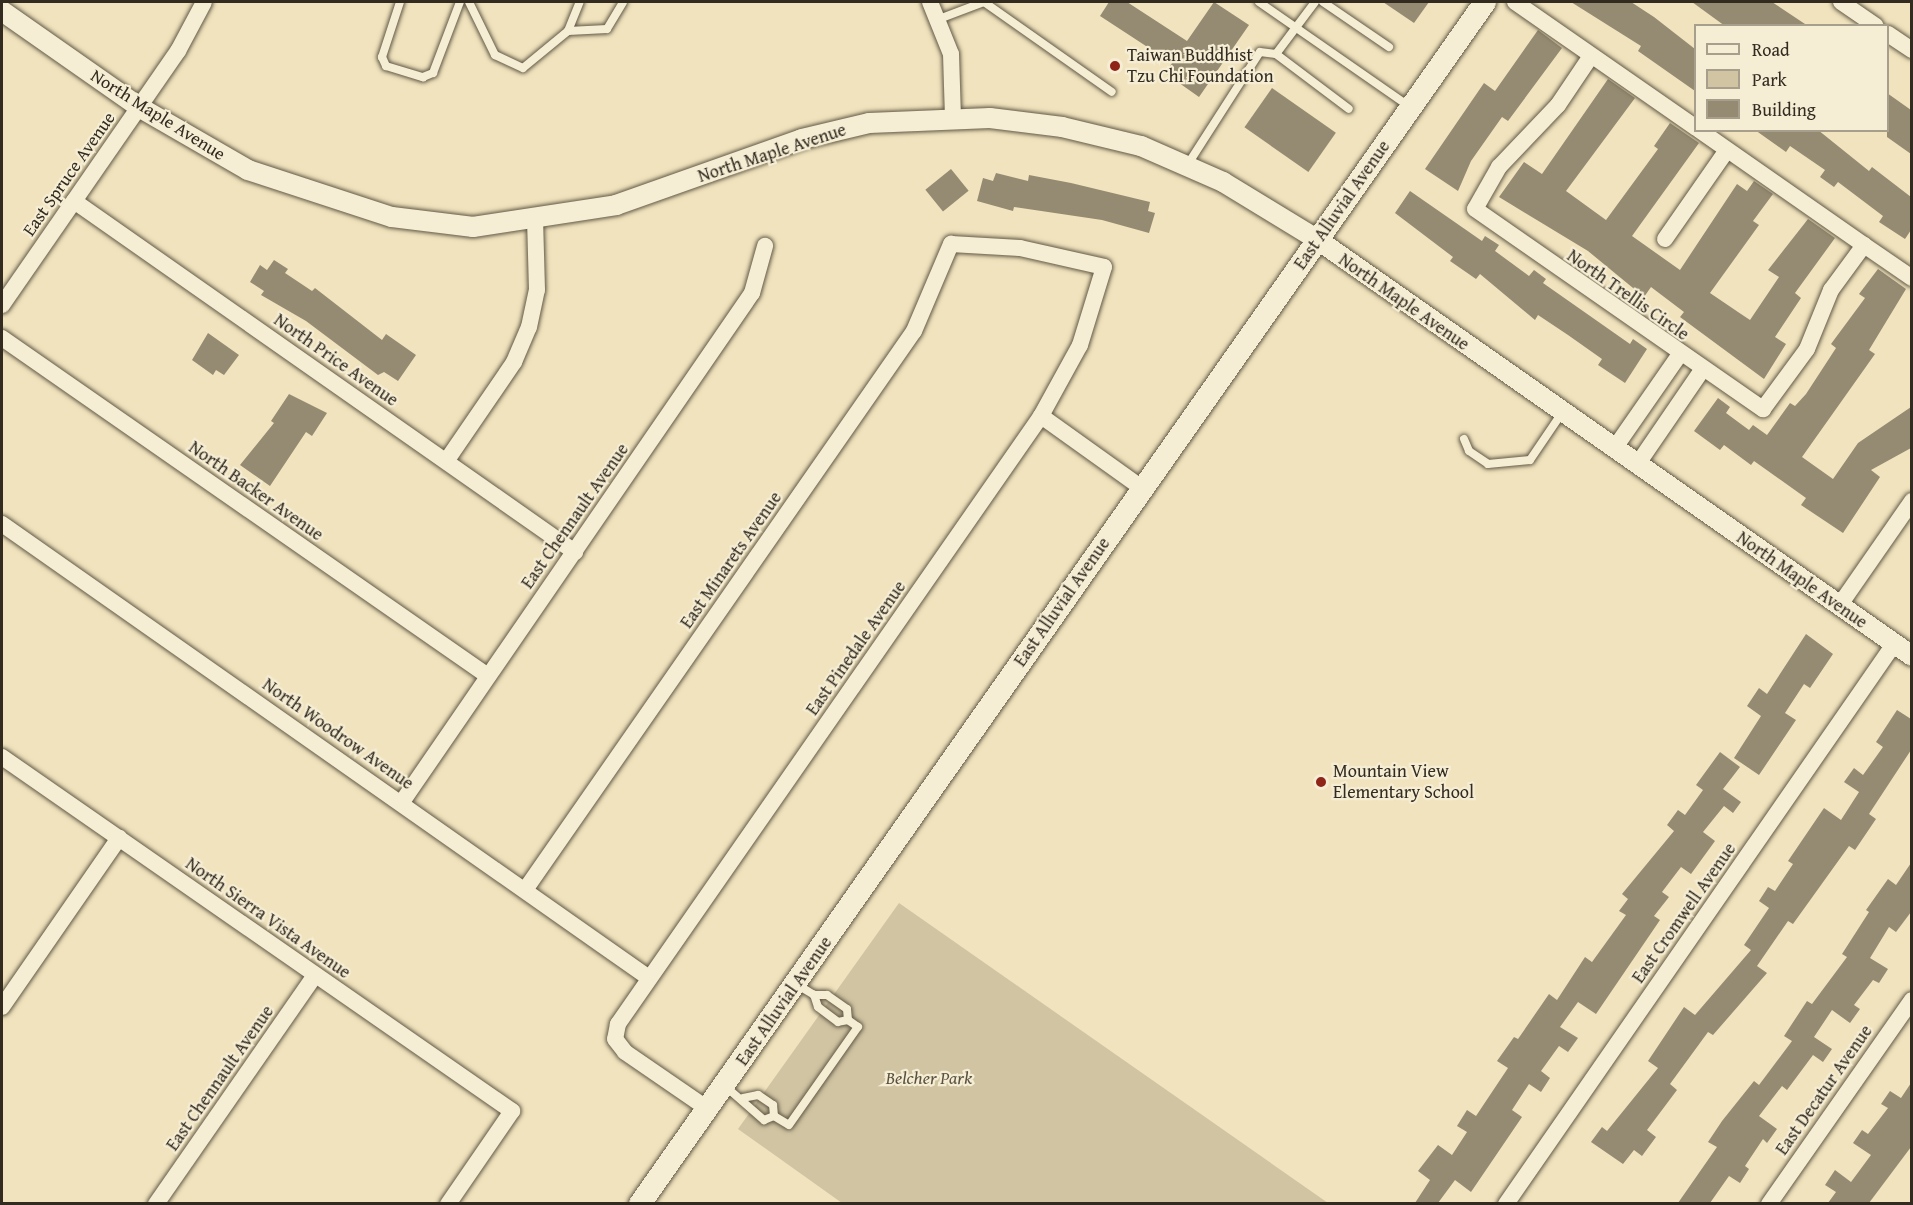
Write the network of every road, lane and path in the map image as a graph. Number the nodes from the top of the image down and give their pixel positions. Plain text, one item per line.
1 (204, 2) edge
2 (400, 2) edge
3 (460, 2) edge
4 (469, 2) edge
5 (579, 2) edge
6 (623, 2) edge
7 (930, 2) edge
8 (985, 2) edge
9 (1259, 2) edge
10 (1315, 2) edge
11 (1323, 2) edge
12 (1485, 2) edge
13 (1841, 2) edge
14 (1521, 6) edge
15 (2, 11) edge
16 (939, 19) junction
17 (1873, 24) edge
18 (1296, 28) junction
19 (568, 31) junction
20 (1889, 35) edge
21 (1389, 47) dead end
22 (1911, 50) edge
23 (1276, 54) junction
24 (1591, 56) junction
25 (1112, 92) dead end
26 (139, 107) junction
27 (1410, 107) junction
28 (1349, 110) dead end
29 (953, 117) junction
30 (1694, 127) edge
31 (1701, 132) edge
32 (1727, 150) junction
33 (1188, 164) junction
34 (74, 201) junction
35 (535, 219) junction
36 (1665, 239) dead end
37 (1318, 240) junction
38 (951, 244) joint
39 (1864, 245) junction
40 (765, 246) dead end
41 (1911, 278) edge
42 (2, 305) edge
43 (2, 338) edge
44 (1680, 354) junction
45 (1702, 370) junction
46 (1650, 396) junction
47 (1673, 412) junction
48 (1562, 413) junction
49 (1041, 416) junction
50 (1464, 439) dead end
51 (1614, 449) junction
52 (447, 460) junction
53 (1637, 465) junction
54 (1142, 488) junction
55 (1911, 501) edge
56 (2, 524) edge
57 (574, 552) junction
58 (1839, 606) junction
59 (1894, 644) junction
60 (1911, 656) edge
61 (488, 676) junction
62 (2, 757) edge
63 (402, 802) junction
64 (119, 838) junction
65 (525, 890) junction
66 (315, 975) junction
67 (650, 978) junction
68 (805, 990) junction
69 (1911, 1000) edge
70 (2, 1007) edge
71 (848, 1020) junction
72 (734, 1092) junction
73 (708, 1109) junction
74 (774, 1116) junction
75 (156, 1203) edge
76 (448, 1203) edge
77 (640, 1203) edge
78 (1506, 1203) edge
79 (1769, 1203) edge

1 - 26 street, East Spruce Avenue
2 - 3 lane
4 - 19 lane
5 - 19 lane
6 - 19 lane
7 - 16 street
8 - 16 lane
8 - 25 lane
9 - 18 lane
10 - 18 lane
11 - 21 lane
12 - 27 main road, East Alluvial Avenue
13 - 17 street
14 - 24 street
15 - 26 street, North Maple Avenue
16 - 29 street
18 - 23 lane
18 - 27 lane
20 - 22 street
23 - 28 lane
23 - 33 lane
24 - 30 street
24 - 44 street, North Trellis Circle
26 - 34 street, East Spruce Avenue
26 - 35 street, North Maple Avenue
27 - 37 main road, East Alluvial Avenue
29 - 33 street, North Maple Avenue
29 - 35 street, North Maple Avenue
31 - 32 street
32 - 36 street
32 - 39 street
33 - 37 street, North Maple Avenue
34 - 42 street, East Spruce Avenue
34 - 52 street, North Price Avenue
35 - 52 street
37 - 48 street, North Maple Avenue
37 - 54 main road, East Alluvial Avenue
38 - 49 street, East Pinedale Avenue
38 - 65 street, East Minarets Avenue
39 - 41 street
39 - 45 street, North Trellis Circle
40 - 57 street, East Chennault Avenue
43 - 61 street, North Backer Avenue
44 - 45 street, North Trellis Circle
44 - 46 street
45 - 47 street
46 - 47 street
46 - 51 street
47 - 53 street
48 - 50 lane
48 - 51 street, North Maple Avenue
49 - 54 street
49 - 67 street, East Pinedale Avenue
51 - 53 street, North Maple Avenue
52 - 57 street, North Price Avenue
53 - 58 street, North Maple Avenue
54 - 68 main road, East Alluvial Avenue
55 - 58 street
56 - 63 street, North Woodrow Avenue
57 - 61 street, East Chennault Avenue
58 - 59 street, North Maple Avenue
59 - 60 street, North Maple Avenue
59 - 78 street, East Cromwell Avenue
61 - 63 street, East Chennault Avenue
62 - 64 street, North Sierra Vista Avenue
63 - 65 street, North Woodrow Avenue
64 - 66 street, North Sierra Vista Avenue
64 - 70 street
65 - 67 street, North Woodrow Avenue
66 - 75 street, East Chennault Avenue
66 - 76 street, North Sierra Vista Avenue
67 - 73 street, East Pinedale Avenue
68 - 71 lane
68 - 71 lane
68 - 72 main road, East Alluvial Avenue
69 - 79 street, East Decatur Avenue
71 - 74 lane
72 - 73 main road, East Alluvial Avenue
72 - 74 lane
72 - 74 lane
73 - 77 main road, East Alluvial Avenue

